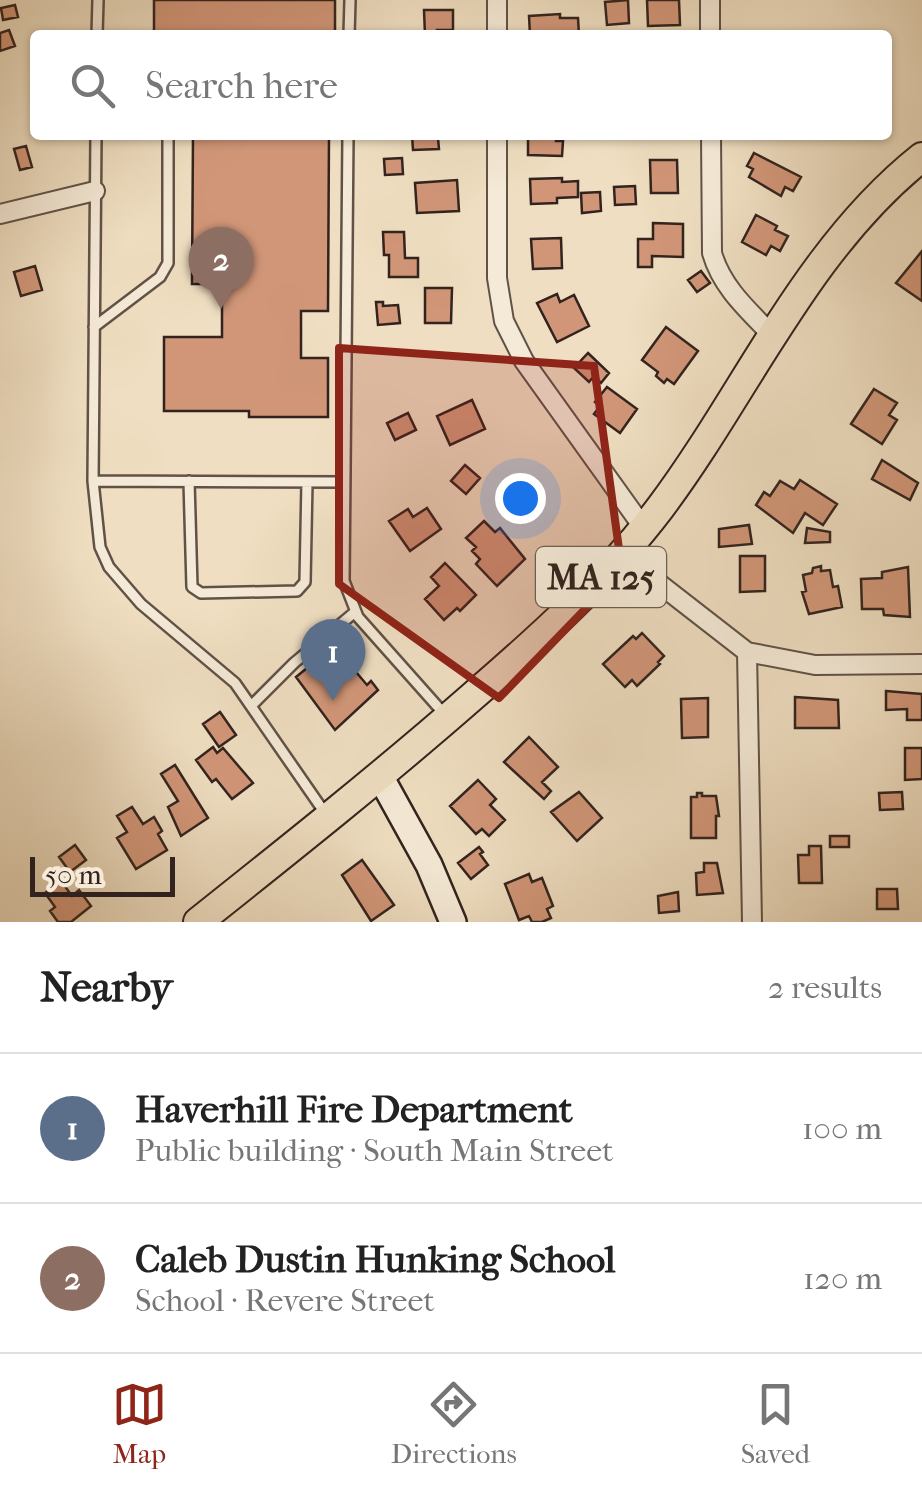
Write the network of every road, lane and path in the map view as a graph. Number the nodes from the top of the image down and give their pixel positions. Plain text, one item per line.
1 (98, 0) edge
2 (350, 0) edge
3 (497, 0) edge
4 (710, 0) edge
5 (97, 30) edge
6 (349, 30) edge
7 (497, 30) edge
8 (710, 30) edge
9 (96, 140) edge
10 (168, 140) edge
11 (348, 140) edge
12 (497, 140) edge
13 (711, 140) edge
14 (922, 157) edge
15 (96, 191) junction
16 (0, 214) edge
17 (94, 327) junction
18 (773, 336) junction
19 (92, 481) junction
20 (188, 481) junction
21 (306, 482) junction
22 (345, 482) junction
23 (644, 527) junction
24 (621, 554) junction
25 (355, 612) junction
26 (747, 652) junction
27 (922, 664) edge
28 (251, 706) junction
29 (448, 718) junction
30 (380, 778) junction
31 (329, 819) junction
32 (198, 922) edge
33 (453, 922) edge
34 (752, 922) edge

1 - 5 lane
2 - 6 lane
3 - 7 street
4 - 8 street
9 - 15 lane
10 - 17 lane
11 - 22 lane
12 - 23 street
13 - 18 street
14 - 18 main road, MA 125
15 - 16 street
15 - 17 lane
17 - 19 lane
18 - 23 main road, MA 125
19 - 20 lane
19 - 28 lane
20 - 21 lane
20 - 21 lane
21 - 22 lane
22 - 25 lane
23 - 24 main road, MA 125
24 - 26 street
24 - 29 main road, MA 125
25 - 28 lane
25 - 29 lane
26 - 27 street
26 - 34 street
28 - 31 lane
29 - 30 main road, MA 125
30 - 31 main road, MA 125
30 - 33 main road
31 - 32 main road, MA 125

